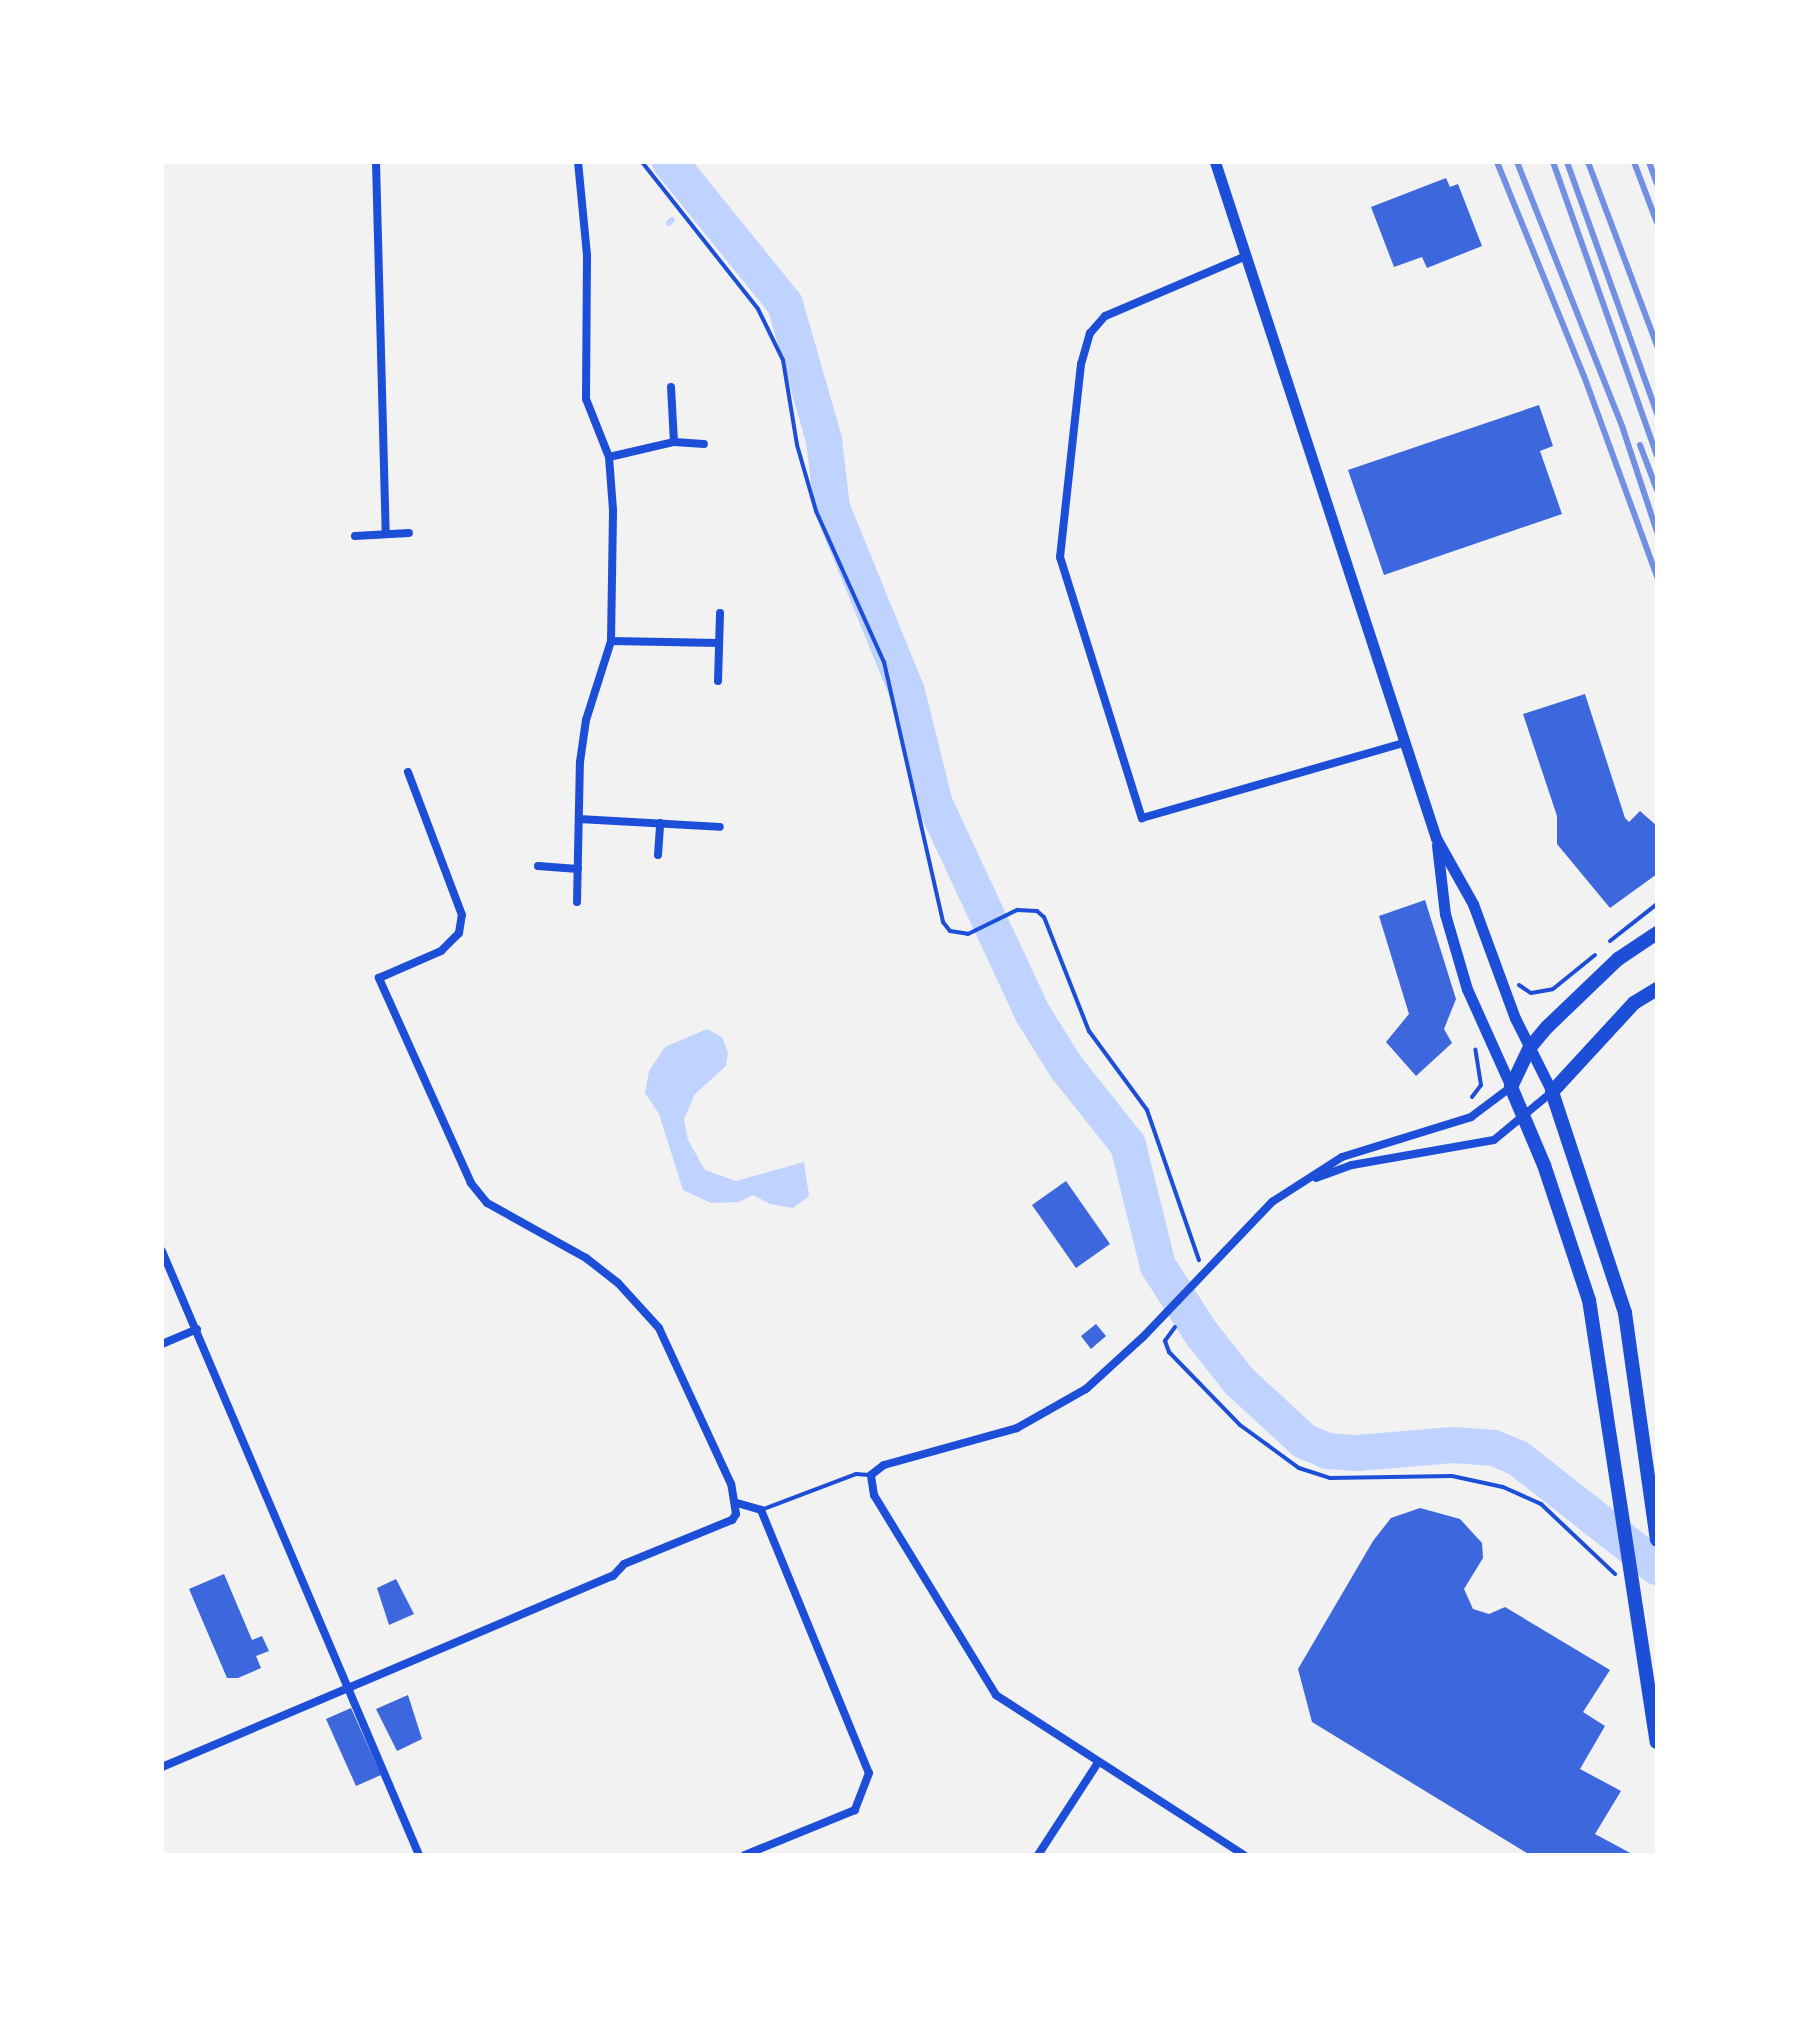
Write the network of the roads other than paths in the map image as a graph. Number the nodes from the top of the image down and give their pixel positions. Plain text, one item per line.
1 (376, 162) edge
2 (578, 162) edge
3 (1215, 162) edge
4 (1246, 256) junction
5 (671, 387) dead end
6 (674, 442) junction
7 (704, 444) dead end
8 (609, 457) junction
9 (409, 533) dead end
10 (386, 534) junction
11 (355, 536) dead end
12 (720, 613) dead end
13 (611, 641) junction
14 (719, 643) junction
15 (718, 681) dead end
16 (1403, 743) junction
17 (408, 772) dead end
18 (579, 819) junction
19 (660, 823) junction
20 (720, 827) dead end
21 (1436, 838) junction
22 (658, 855) dead end
23 (538, 866) dead end
24 (578, 869) junction
25 (577, 902) dead end
26 (1657, 933) edge
27 (1657, 989) edge
28 (1530, 1047) junction
29 (1511, 1087) junction
30 (1552, 1092) junction
31 (1525, 1117) junction
32 (1297, 1185) junction
33 (162, 1251) edge
34 (197, 1329) junction
35 (162, 1344) edge
36 (871, 1475) junction
37 (737, 1503) junction
38 (761, 1510) junction
39 (1657, 1540) edge
40 (351, 1687) junction
41 (1657, 1742) edge
42 (1097, 1764) junction
43 (162, 1767) edge
44 (419, 1855) edge
45 (745, 1855) edge
46 (1038, 1855) edge
47 (1244, 1855) edge

1 - 10 street
2 - 8 street
3 - 4 street
4 - 16 street
4 - 16 street
5 - 6 street
6 - 7 street
6 - 8 street
8 - 13 street
9 - 10 street
10 - 11 street
12 - 14 street
13 - 14 street
13 - 18 street
14 - 15 street
16 - 21 street
17 - 37 street
18 - 19 street
18 - 24 street
19 - 20 street
19 - 22 street
21 - 28 street
21 - 29 street
23 - 24 street
24 - 25 street
26 - 28 main road
27 - 30 main road
28 - 29 main road
28 - 30 street
29 - 31 main road
29 - 32 street
30 - 31 street
30 - 39 main road
31 - 32 street
31 - 41 main road
32 - 36 street
33 - 34 street
34 - 35 street
34 - 40 street
36 - 38 lane
36 - 42 street
37 - 38 street
37 - 40 street
38 - 45 street
40 - 43 street
40 - 44 street
42 - 46 street
42 - 47 street

